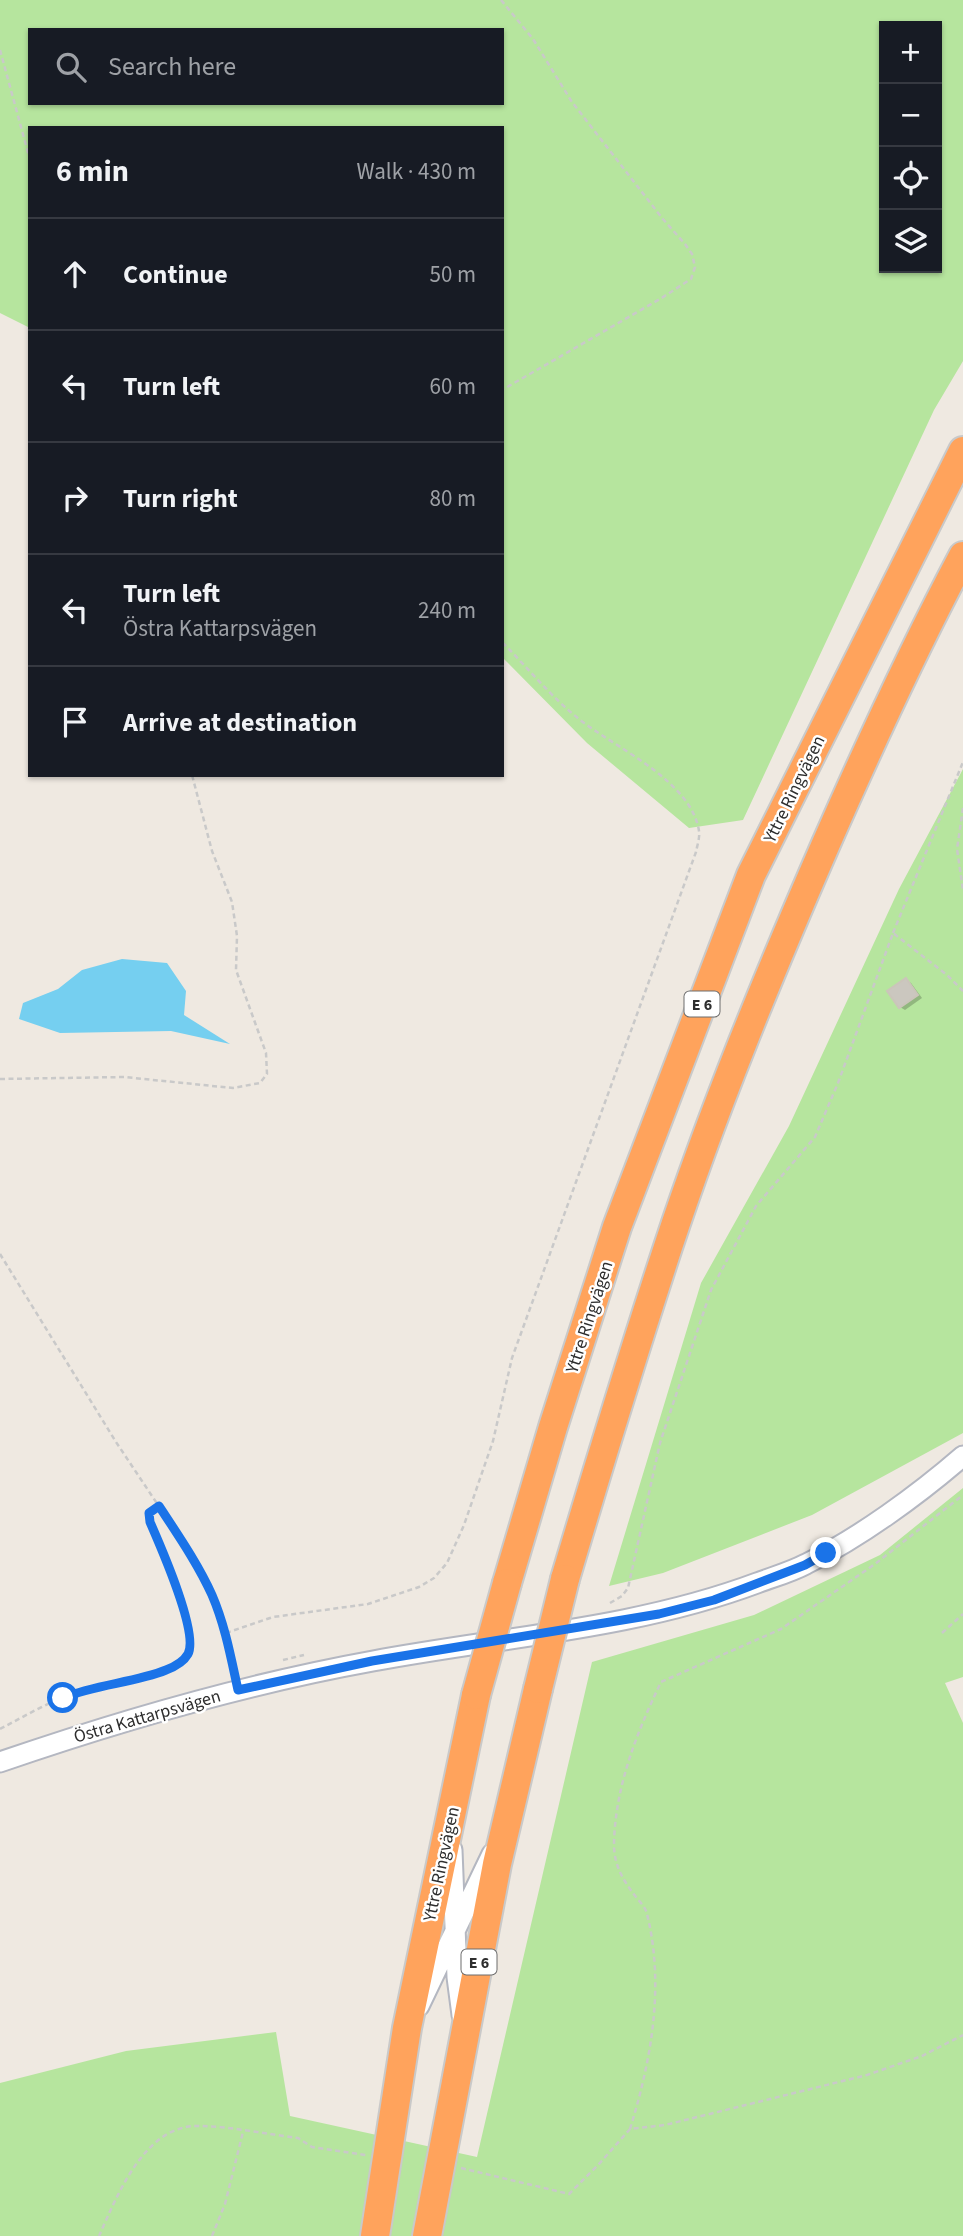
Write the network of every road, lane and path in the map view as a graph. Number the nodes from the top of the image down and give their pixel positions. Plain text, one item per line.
1 (501, 0) edge
2 (0, 50) edge
3 (28, 153) edge
4 (504, 389) edge
5 (963, 451) edge
6 (963, 556) edge
7 (504, 644) edge
8 (963, 762) edge
9 (193, 777) edge
10 (963, 808) edge
11 (963, 890) edge
12 (893, 933) dead end
13 (0, 1079) edge
14 (0, 1254) edge
15 (963, 1456) edge
16 (963, 1495) edge
17 (159, 1506) junction
18 (963, 1614) edge
19 (226, 1633) junction
20 (942, 1633) dead end
21 (238, 1690) junction
22 (0, 1729) edge
23 (0, 1762) edge
24 (451, 1814) junction
25 (506, 1824) junction
26 (455, 1927) junction
27 (407, 2028) junction
28 (963, 2035) edge
29 (464, 2037) junction
30 (629, 2129) junction
31 (243, 2132) junction
32 (367, 2155) dead end
33 (458, 2167) dead end
34 (99, 2236) edge
35 (212, 2236) edge
36 (375, 2236) edge
37 (427, 2236) edge

1 - 4 path
2 - 3 path
5 - 24 highway, Yttre Ringvägen / E 6, bridge
6 - 25 highway, E 6, bridge
7 - 19 path
8 - 12 path
9 - 13 path
10 - 11 path
14 - 17 path
15 - 21 street, Östra Kattarpsvägen
16 - 30 path
17 - 19 path
17 - 22 path
18 - 20 path
19 - 21 path
21 - 23 street, Östra Kattarpsvägen
24 - 26 street
24 - 27 highway, Yttre Ringvägen / E 6
25 - 26 street
25 - 29 highway, E 6
26 - 27 street
26 - 29 street
27 - 36 highway, Yttre Ringvägen / E 6
28 - 30 path
29 - 37 highway, E 6
30 - 33 path
31 - 32 path
31 - 34 path
31 - 35 path

